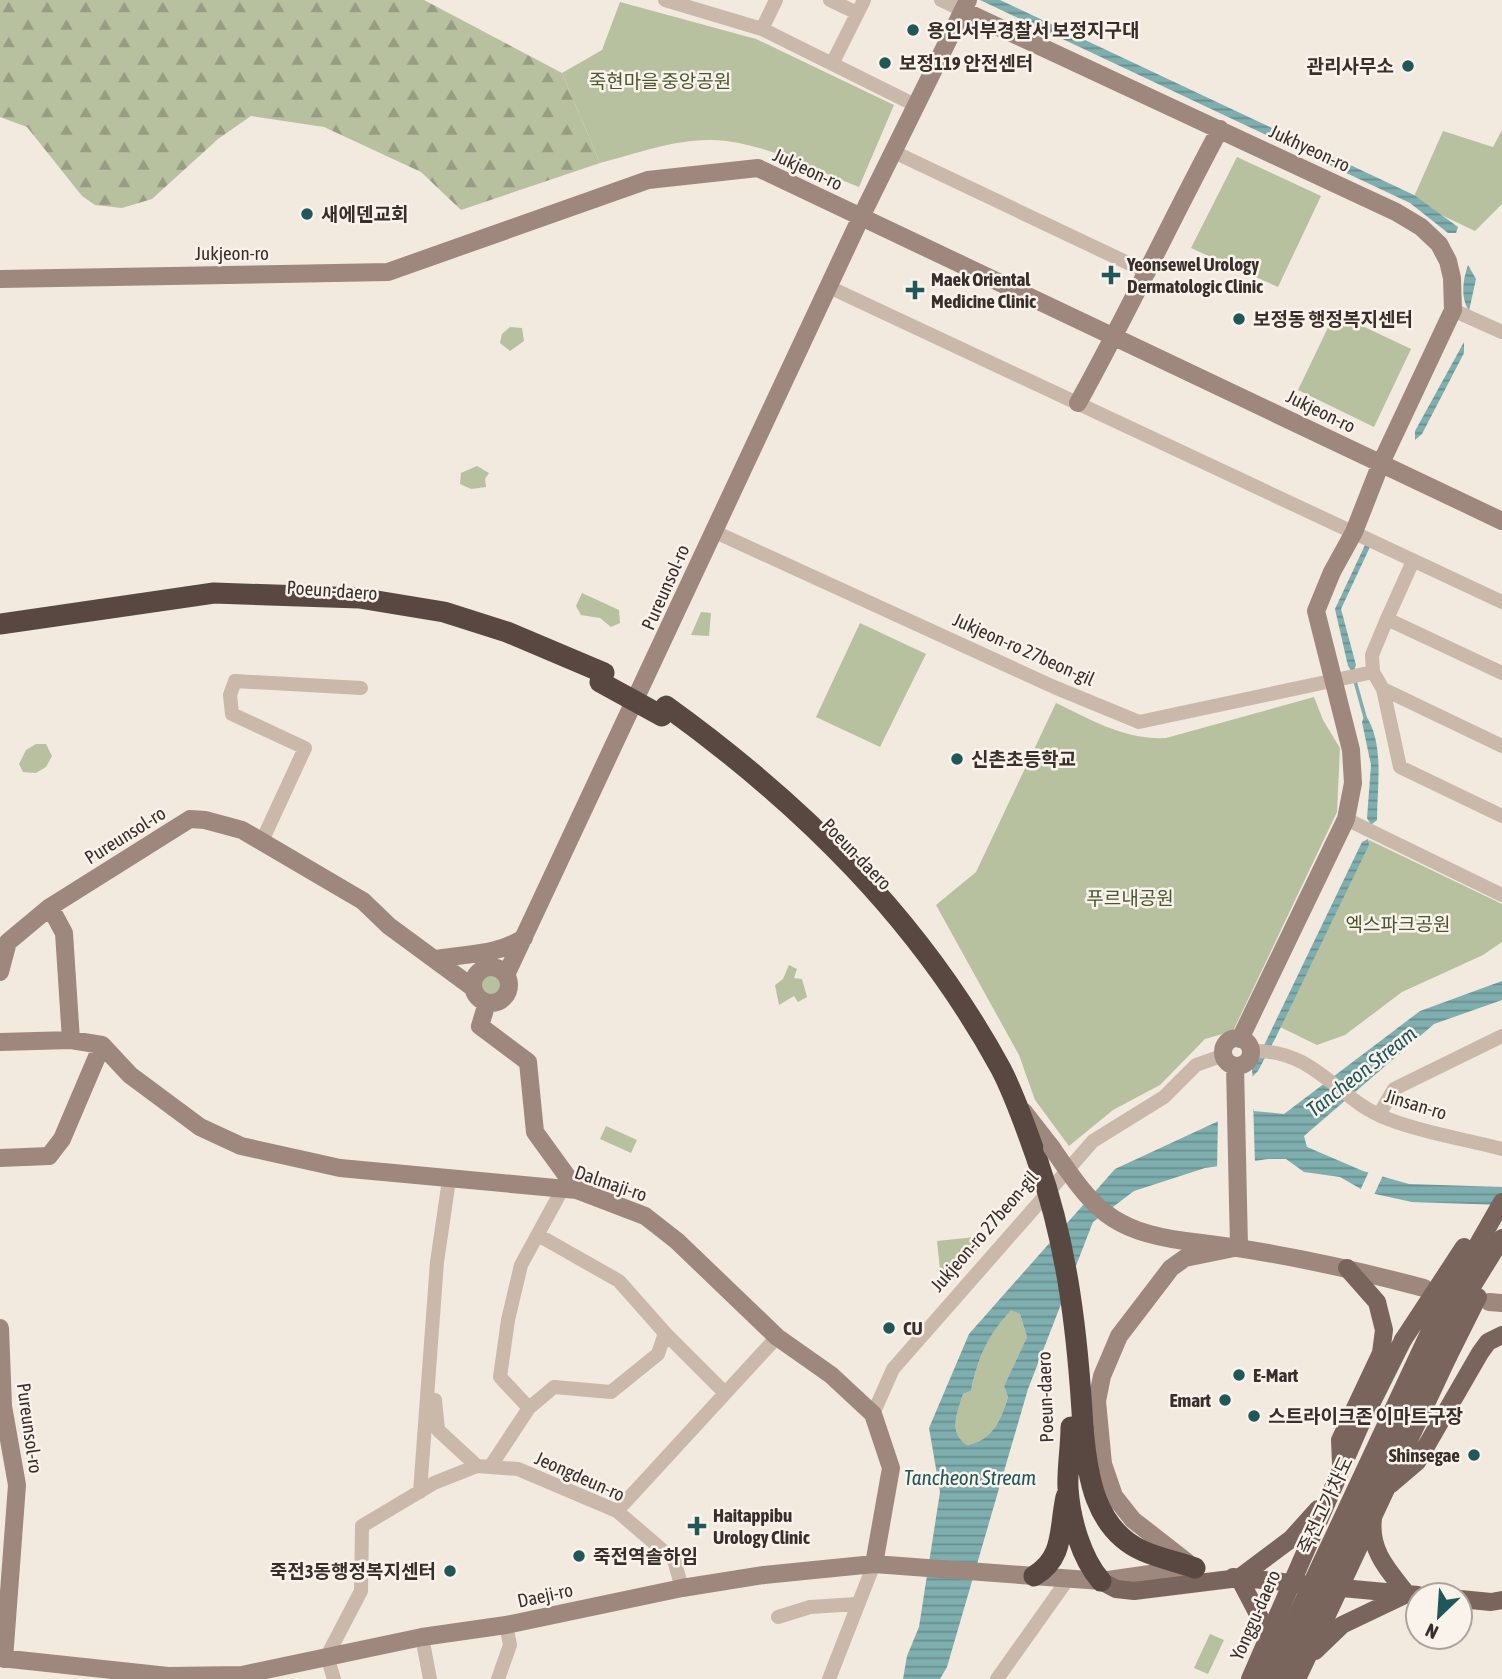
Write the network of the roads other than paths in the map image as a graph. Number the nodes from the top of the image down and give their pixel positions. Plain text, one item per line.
1 (665, 0) edge
2 (776, 0) edge
3 (830, 0) edge
4 (941, 0) edge
5 (703, 5) edge
6 (966, 5) edge
7 (861, 6) edge
8 (762, 29) junction
9 (832, 64) junction
10 (915, 105) junction
11 (1220, 129) junction
12 (894, 152) junction
13 (861, 217) junction
14 (1149, 273) junction
15 (0, 279) edge
16 (829, 287) junction
17 (1453, 310) junction
18 (1502, 332) edge
19 (1116, 335) junction
20 (1078, 403) junction
21 (1381, 463) junction
22 (1502, 520) edge
23 (713, 531) junction
24 (1354, 532) junction
25 (1413, 561) junction
26 (1502, 602) edge
27 (1387, 619) junction
28 (0, 624) edge
29 (0, 638) edge
30 (1371, 672) junction
31 (1502, 673) edge
32 (602, 678) junction
33 (1332, 680) junction
34 (361, 688) dead end
35 (1383, 689) junction
36 (664, 711) junction
37 (1502, 746) edge
38 (1502, 816) edge
39 (1346, 819) junction
40 (261, 841) junction
41 (1502, 895) edge
42 (50, 907) junction
43 (524, 937) junction
44 (436, 959) junction
45 (0, 972) edge
46 (506, 975) junction
47 (472, 987) junction
48 (487, 1003) junction
49 (1502, 1036) edge
50 (71, 1040) junction
51 (0, 1042) edge
52 (102, 1045) junction
53 (1251, 1047) junction
54 (1231, 1066) junction
55 (1383, 1117) junction
56 (1502, 1149) edge
57 (0, 1158) edge
58 (1039, 1159) junction
59 (449, 1180) junction
60 (570, 1189) junction
61 (1502, 1192) edge
62 (1502, 1202) edge
63 (538, 1235) junction
64 (1502, 1238) edge
65 (1239, 1247) junction
66 (1502, 1252) edge
67 (1347, 1268) junction
68 (1424, 1288) dead end
69 (0, 1328) edge
70 (665, 1334) junction
71 (1502, 1335) edge
72 (777, 1337) junction
73 (431, 1371) junction
74 (724, 1394) junction
75 (529, 1408) junction
76 (873, 1414) junction
77 (1077, 1428) junction
78 (484, 1466) junction
79 (1339, 1474) junction
80 (1068, 1488) junction
81 (1384, 1489) junction
82 (420, 1492) junction
83 (617, 1511) junction
84 (1324, 1514) junction
85 (1371, 1517) junction
86 (882, 1565) junction
87 (1195, 1568) junction
88 (1032, 1576) junction
89 (1068, 1578) junction
90 (1239, 1578) junction
91 (1101, 1581) junction
92 (1292, 1583) junction
93 (1404, 1587) edge
94 (682, 1588) junction
95 (1339, 1588) junction
96 (1404, 1594) edge
97 (1404, 1598) edge
98 (1474, 1602) edge
99 (856, 1604) junction
100 (1498, 1605) edge
101 (778, 1617) dead end
102 (506, 1625) junction
103 (1269, 1635) junction
104 (422, 1637) junction
105 (327, 1656) junction
106 (2, 1659) edge
107 (1301, 1672) edge
108 (273, 1674) edge
109 (242, 1677) edge
110 (334, 1679) edge
111 (430, 1679) edge
112 (498, 1679) edge
113 (829, 1679) edge
114 (997, 1679) edge
115 (1250, 1679) edge
116 (1267, 1679) edge
117 (1281, 1679) edge

1 - 5 street
2 - 8 street
3 - 7 street
4 - 6 street, Jukhyeon-ro
5 - 8 street
6 - 10 street, Pureunsol-ro
6 - 11 street, Jukhyeon-ro
7 - 9 street
8 - 9 street
9 - 10 street
10 - 12 street, Pureunsol-ro
11 - 14 street
11 - 17 street, Jukhyeon-ro
12 - 13 street, Pureunsol-ro
12 - 14 street
13 - 15 street, Jukjeon-ro
13 - 16 street, Pureunsol-ro
13 - 19 street, Jukjeon-ro
14 - 19 street
16 - 20 street
16 - 23 street, Pureunsol-ro
17 - 18 street
17 - 21 street
19 - 20 street
19 - 21 street, Jukjeon-ro
20 - 24 street
21 - 22 street, Jukjeon-ro
21 - 24 street
23 - 33 street, Jukjeon-ro 27beon-gil
23 - 43 street, Pureunsol-ro
24 - 25 street
24 - 33 street
25 - 26 street
25 - 27 street
27 - 30 street
27 - 31 street
28 - 32 highway, Poeun-daero
29 - 32 highway, Poeun-daero
30 - 33 street, Jukjeon-ro 27beon-gil
30 - 35 street
32 - 36 highway, Poeun-daero, bridge
33 - 39 street
34 - 40 street
35 - 37 street
35 - 38 street
36 - 58 highway, Poeun-daero
36 - 58 highway, Poeun-daero
39 - 41 street
39 - 53 street
40 - 42 street, Pureunsol-ro
40 - 44 street, Pureunsol-ro
42 - 45 street, Pureunsol-ro
42 - 50 street
43 - 44 street
43 - 46 street, Pureunsol-ro
44 - 47 street, Pureunsol-ro
46 - 47 street
46 - 48 street
47 - 48 street
48 - 60 street
49 - 55 street
50 - 51 street
50 - 52 street
52 - 57 street
52 - 59 street, Dalmaji-ro
53 - 54 street
53 - 54 street
53 - 55 street, Jinsan-ro
54 - 65 street
54 - 76 street, Jukjeon-ro 27beon-gil
55 - 56 street, Jinsan-ro
58 - 65 street, bridge
58 - 77 highway, Poeun-daero
59 - 60 street, Dalmaji-ro
59 - 73 street
60 - 63 street
60 - 72 street, Dalmaji-ro
61 - 79 main road, Yonggu-daero, bridge
62 - 116 main road, 죽전고가차도, bridge
63 - 70 street
63 - 75 street
64 - 117 main road, 죽전고가차도, bridge
65 - 67 street
65 - 87 street
66 - 81 main road, bridge
67 - 68 street
67 - 79 main road
69 - 106 street, Pureunsol-ro
70 - 74 street
70 - 75 street
71 - 81 main road
72 - 74 street
72 - 76 street, Dalmaji-ro
73 - 78 street
73 - 82 street
74 - 83 street
75 - 78 street
76 - 86 street, Dalmaji-ro
77 - 80 highway, Poeun-daero
77 - 87 highway, Poeun-daero
78 - 82 street
78 - 83 street, Jeongdeun-ro
79 - 84 main road, Yonggu-daero
79 - 90 main road
80 - 88 highway
80 - 91 highway, Poeun-daero
81 - 85 main road
82 - 105 street
83 - 94 street, Jeongdeun-ro
84 - 85 main road
84 - 92 main road, Yonggu-daero
85 - 93 main road
85 - 95 main road
86 - 88 street, Daeji-ro
86 - 94 street, Daeji-ro
86 - 99 street
87 - 90 main road, Poeun-daero
87 - 91 street, Daeji-ro
88 - 89 street, Daeji-ro
89 - 91 street, Daeji-ro
89 - 114 street
90 - 91 main road, Poeun-daero
90 - 92 main road, Poeun-daero
90 - 103 main road
92 - 95 main road, Poeun-daero
92 - 103 main road, Yonggu-daero
94 - 102 street, Daeji-ro
95 - 96 main road, Poeun-daero
95 - 107 main road
97 - 107 main road
98 - 100 main road
99 - 101 street
99 - 113 street
102 - 104 street, Daeji-ro
102 - 112 street
103 - 115 main road, Yonggu-daero
104 - 105 street, Daeji-ro
104 - 111 street
105 - 108 street, Daeji-ro
105 - 110 street
106 - 109 street, Daeji-ro
108 - 109 street, Daeji-ro

